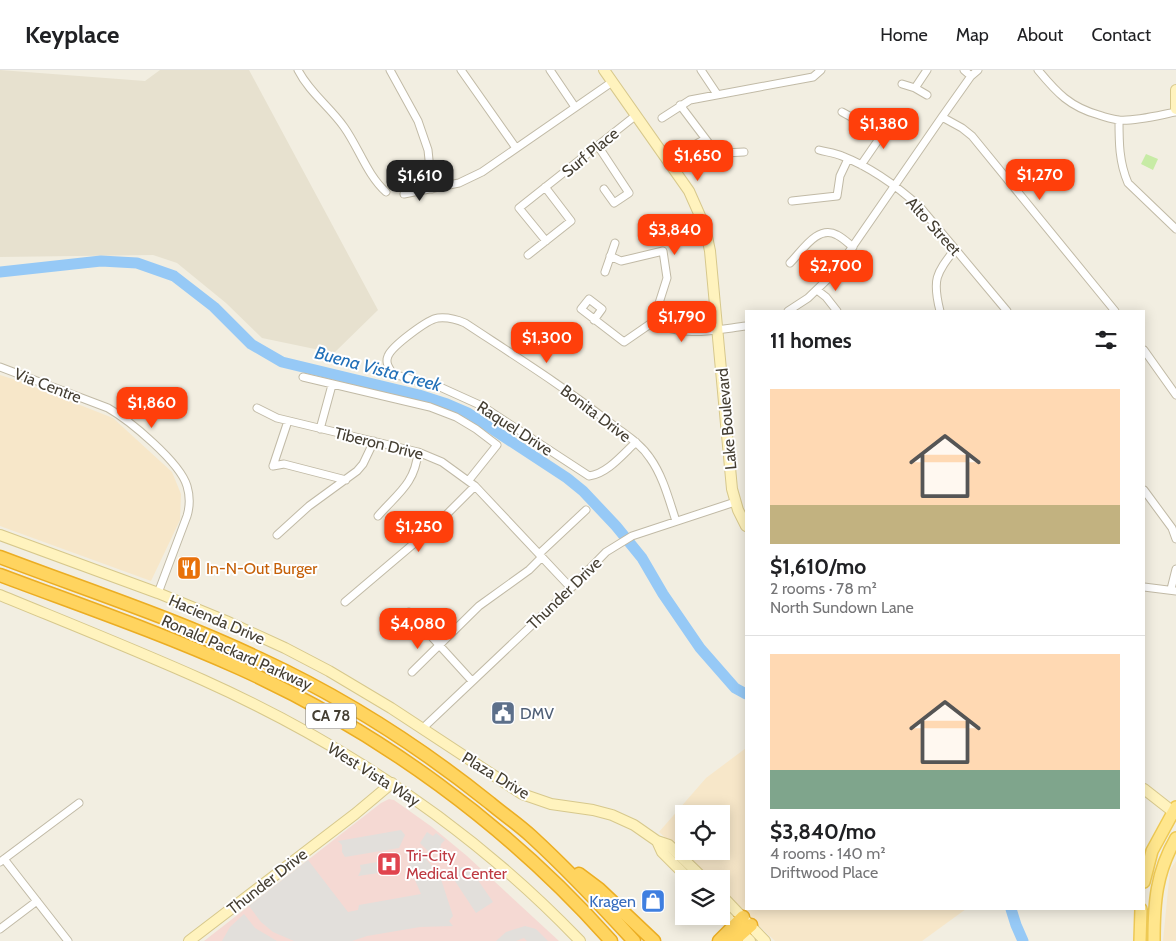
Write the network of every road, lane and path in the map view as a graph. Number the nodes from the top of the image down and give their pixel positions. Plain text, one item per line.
1 (298, 70) edge
2 (390, 70) edge
3 (461, 70) edge
4 (550, 70) edge
5 (604, 70) edge
6 (700, 70) edge
7 (821, 70) edge
8 (927, 70) edge
9 (964, 70) edge
10 (978, 70) edge
11 (1038, 70) edge
12 (971, 76) junction
13 (612, 82) junction
14 (902, 84) dead end
15 (915, 88) junction
16 (1176, 90) edge
17 (718, 94) junction
18 (927, 95) dead end
19 (680, 105) junction
20 (575, 107) junction
21 (1176, 110) edge
22 (842, 112) dead end
23 (635, 116) junction
24 (942, 116) junction
25 (662, 118) dead end
26 (1119, 120) junction
27 (890, 123) dead end
28 (882, 134) junction
29 (705, 139) junction
30 (598, 146) junction
31 (516, 148) junction
32 (819, 150) dead end
33 (744, 152) dead end
34 (848, 159) junction
35 (667, 161) junction
36 (861, 165) junction
37 (894, 187) junction
38 (545, 188) junction
39 (432, 189) junction
40 (604, 189) dead end
41 (386, 192) dead end
42 (404, 194) dead end
43 (792, 201) dead end
44 (1176, 229) edge
45 (546, 241) junction
46 (615, 242) dead end
47 (853, 247) junction
48 (955, 249) junction
49 (528, 256) dead end
50 (610, 256) junction
51 (790, 263) dead end
52 (605, 272) dead end
53 (817, 290) junction
54 (790, 310) edge
55 (836, 310) edge
56 (940, 310) edge
57 (1005, 310) edge
58 (1114, 310) edge
59 (594, 320) dead end
60 (653, 322) junction
61 (745, 326) edge
62 (718, 330) junction
63 (1145, 351) edge
64 (387, 364) joint
65 (0, 367) edge
66 (303, 377) dead end
67 (332, 385) junction
68 (1176, 395) edge
69 (257, 408) dead end
70 (288, 421) junction
71 (320, 429) junction
72 (374, 441) junction
73 (636, 442) junction
74 (418, 452) junction
75 (346, 480) junction
76 (468, 480) junction
77 (475, 486) junction
78 (1145, 491) edge
79 (735, 502) junction
80 (586, 510) dead end
81 (378, 516) dead end
82 (676, 521) junction
83 (745, 524) edge
84 (0, 535) edge
85 (277, 535) dead end
86 (1176, 539) edge
87 (540, 555) junction
88 (0, 557) edge
89 (1176, 569) edge
90 (0, 575) edge
91 (1145, 586) edge
92 (571, 588) junction
93 (1174, 590) edge
94 (158, 593) junction
95 (0, 595) edge
96 (345, 602) dead end
97 (409, 612) dead end
98 (440, 645) junction
99 (412, 672) dead end
100 (472, 681) junction
101 (422, 729) junction
102 (392, 783) junction
103 (1145, 790) edge
104 (79, 803) dead end
105 (1175, 811) edge
106 (530, 835) junction
107 (1176, 838) edge
108 (657, 841) junction
109 (1176, 851) edge
110 (2, 861) edge
111 (680, 870) edge
112 (695, 870) edge
113 (1145, 878) edge
114 (1156, 893) junction
115 (37, 901) junction
116 (730, 909) edge
117 (1141, 910) edge
118 (730, 918) edge
119 (0, 929) edge
120 (743, 930) edge
121 (68, 941) edge
122 (189, 941) edge
123 (580, 941) edge
124 (611, 941) edge
125 (634, 941) edge
126 (654, 941) edge
127 (719, 941) edge
128 (766, 941) edge
129 (1140, 941) edge
130 (1154, 941) edge

1 - 41 street
2 - 39 street
3 - 31 street
4 - 20 street
5 - 13 main road, Lake Boulevard
6 - 17 street
7 - 17 street
8 - 15 street
9 - 12 street
10 - 12 street
11 - 26 street
12 - 24 street
13 - 20 street
13 - 23 main road, Lake Boulevard
14 - 15 street
15 - 18 street
16 - 21 main road
17 - 19 street
19 - 25 street
19 - 29 street
20 - 31 street
21 - 26 street
22 - 28 street
23 - 30 street, Surf Place
23 - 35 main road, Lake Boulevard
24 - 37 street
24 - 58 street
26 - 44 street
27 - 28 street
28 - 36 street
29 - 33 street
29 - 35 street
30 - 38 street, Surf Place
30 - 40 street
31 - 39 street
32 - 34 street, Alto Street
34 - 36 street, Alto Street
34 - 43 street
35 - 62 main road, Lake Boulevard
36 - 37 street, Alto Street
37 - 47 street
37 - 48 street, Alto Street
38 - 45 street, Surf Place
38 - 45 street, Surf Place
39 - 42 street
45 - 49 street
46 - 50 street
47 - 51 street
47 - 53 street
48 - 56 street
48 - 57 street, Alto Street
50 - 52 street
50 - 60 street
53 - 54 street
53 - 55 street
59 - 60 street
60 - 62 street
61 - 62 street
62 - 79 main road, Lake Boulevard
63 - 68 street
64 - 73 street, Raquel Drive
64 - 73 street, Bonita Drive
65 - 94 street, Via Centre
66 - 67 street
67 - 71 street
67 - 76 street
69 - 70 street, Tiberon Drive
70 - 71 street, Tiberon Drive
70 - 75 street
71 - 72 street, Tiberon Drive
72 - 74 street, Tiberon Drive
72 - 75 street
73 - 82 street, Bonita Drive
74 - 76 street, Tiberon Drive
74 - 81 street
75 - 85 street
76 - 77 street, Tiberon Drive
77 - 87 street, Tiberon Drive
77 - 96 street
78 - 86 street
79 - 82 street, Thunder Drive
79 - 83 main road, Lake Boulevard
80 - 87 street
82 - 92 street, Thunder Drive
84 - 94 main road, Hacienda Drive
87 - 92 street, Tiberon Drive
87 - 98 street
88 - 106 highway, Ronald Packard Parkway / CA 78
89 - 93 street
90 - 124 highway, Ronald Packard Parkway / CA 78
91 - 93 street
92 - 100 street, Thunder Drive
94 - 101 main road, Hacienda Drive
95 - 102 main road, West Vista Way
97 - 98 street
98 - 99 street
98 - 100 street
100 - 101 street, Thunder Drive
101 - 108 main road, Plaza Drive
102 - 122 main road, Thunder Drive
102 - 123 main road, West Vista Way
103 - 105 main road
104 - 110 street
105 - 113 main road
106 - 125 highway, Ronald Packard Parkway / CA 78
106 - 126 highway
107 - 114 main road
108 - 111 main road, Plaza Drive
108 - 112 main road, Plaza Drive
109 - 114 main road
110 - 115 street
114 - 130 main road
115 - 119 street
115 - 121 street
116 - 120 main road
117 - 129 main road
118 - 120 main road
120 - 127 highway
120 - 128 main road

